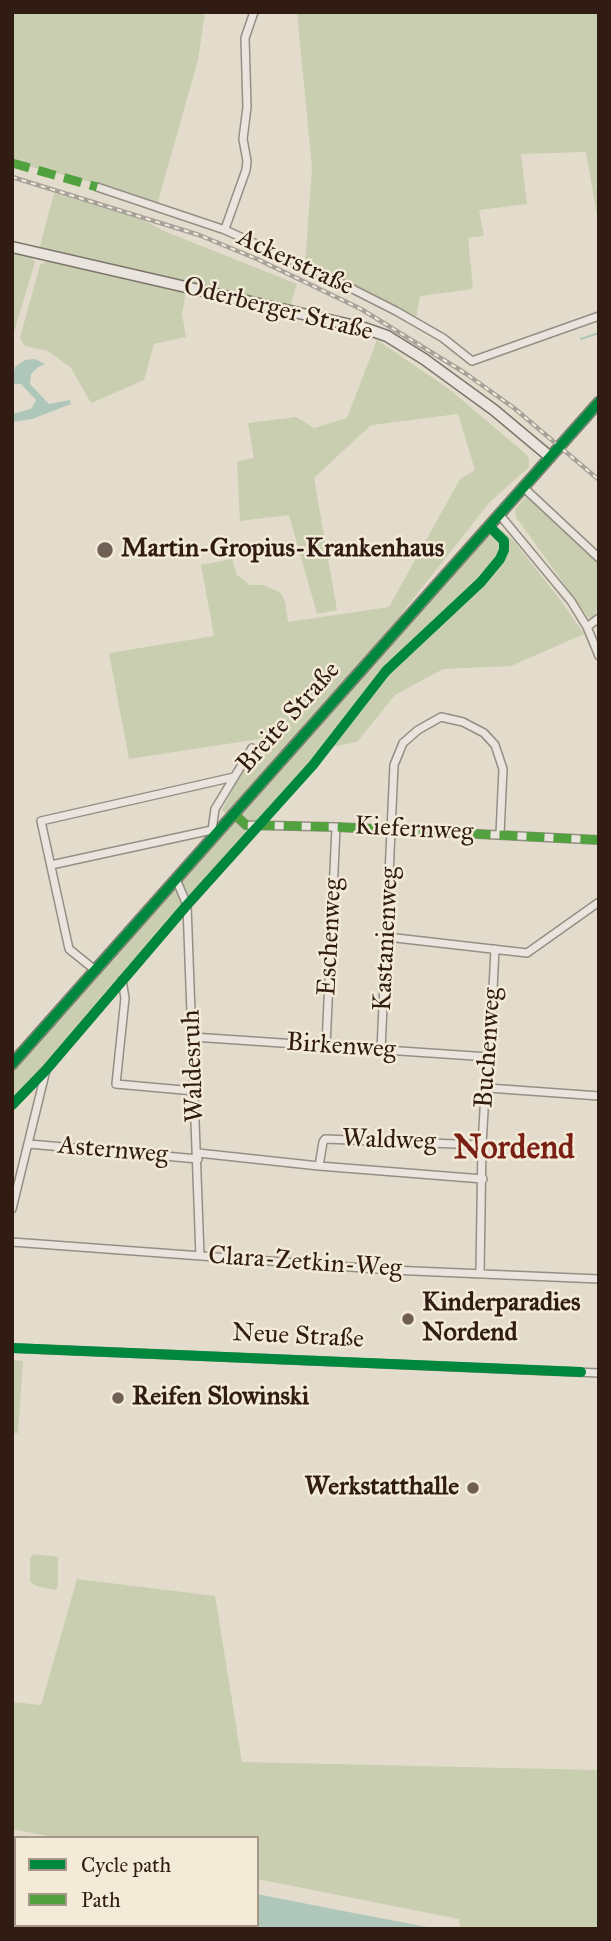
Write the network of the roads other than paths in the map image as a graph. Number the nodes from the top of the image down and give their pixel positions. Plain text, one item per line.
1 (254, 12) edge
2 (97, 187) dead end
3 (226, 226) dead end
4 (12, 247) edge
5 (599, 316) edge
6 (599, 402) edge
7 (549, 456) junction
8 (523, 487) junction
9 (499, 514) junction
10 (599, 558) edge
11 (599, 618) edge
12 (587, 627) junction
13 (599, 656) edge
14 (252, 748) dead end
15 (234, 777) junction
16 (234, 814) junction
17 (259, 825) junction
18 (336, 827) junction
19 (392, 829) junction
20 (214, 832) junction
21 (500, 834) junction
22 (599, 840) edge
23 (51, 865) junction
24 (176, 879) junction
25 (599, 902) edge
26 (187, 905) junction
27 (387, 937) junction
28 (495, 949) junction
29 (95, 970) junction
30 (122, 981) junction
31 (193, 1037) junction
32 (326, 1046) junction
33 (381, 1049) junction
34 (489, 1058) junction
35 (12, 1064) edge
36 (46, 1070) junction
37 (488, 1088) junction
38 (194, 1091) junction
39 (599, 1096) edge
40 (12, 1105) edge
41 (29, 1144) junction
42 (482, 1145) junction
43 (198, 1156) junction
44 (319, 1166) junction
45 (483, 1179) junction
46 (12, 1209) edge
47 (12, 1242) edge
48 (200, 1256) junction
49 (480, 1273) junction
50 (599, 1279) edge
51 (12, 1348) edge
52 (599, 1373) edge

1 - 3 street
2 - 5 street, Ackerstraße
4 - 7 main road, Oderberger Straße
6 - 7 main road, Breite Straße
7 - 8 main road, Breite Straße
8 - 9 main road, Breite Straße
8 - 10 street
9 - 12 street
9 - 16 main road, Breite Straße
11 - 12 street
12 - 13 street
14 - 15 street
15 - 20 street
15 - 23 street
16 - 17 street, Kiefernweg
16 - 20 main road, Breite Straße
17 - 18 street, Kiefernweg
17 - 26 street
18 - 19 street, Kiefernweg
18 - 32 street, Eschenweg
19 - 21 street, Kiefernweg
19 - 21 street
19 - 27 street, Kastanienweg
20 - 23 street
20 - 24 main road, Breite Straße
21 - 22 street, Kiefernweg
23 - 29 street
24 - 26 street, Waldesruh
24 - 29 main road, Breite Straße
25 - 28 street
26 - 30 street
26 - 31 street, Waldesruh
27 - 28 street
27 - 33 street, Kastanienweg
28 - 34 street, Buchenweg
29 - 35 main road, Breite Straße
30 - 36 street
30 - 38 street
31 - 32 street, Birkenweg
31 - 38 street, Waldesruh
32 - 33 street, Birkenweg
33 - 34 street, Birkenweg
34 - 37 street, Buchenweg
36 - 40 street
36 - 41 street
37 - 39 street
37 - 42 street, Buchenweg
38 - 43 street, Waldesruh
41 - 43 street, Asternweg
41 - 46 street
42 - 44 street, Waldweg
42 - 45 street, Buchenweg
43 - 44 street, Waldweg
43 - 48 street, Waldesruh
44 - 45 street, Waldweg
45 - 49 street, Buchenweg
47 - 48 street, Clara-Zetkin-Weg
48 - 49 street, Clara-Zetkin-Weg
49 - 50 street, Clara-Zetkin-Weg
51 - 52 street, Neue Straße

